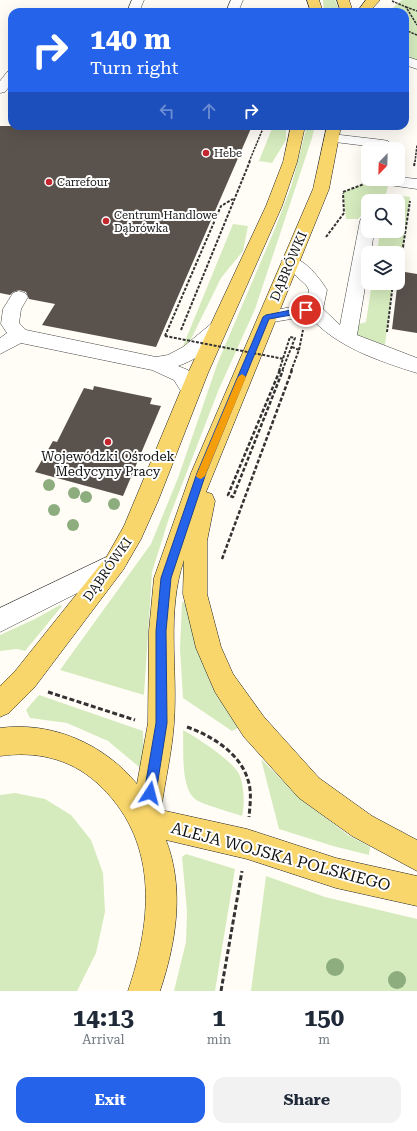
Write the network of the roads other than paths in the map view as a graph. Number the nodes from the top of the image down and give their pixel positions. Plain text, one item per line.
1 (374, 0) edge
2 (366, 8) edge
3 (8, 80) edge
4 (0, 89) edge
5 (297, 130) edge
6 (333, 132) edge
7 (384, 142) edge
8 (405, 182) edge
9 (415, 183) edge
10 (365, 238) edge
11 (290, 262) junction
12 (20, 297) dead end
13 (310, 310) junction
14 (266, 317) junction
15 (218, 329) junction
16 (19, 335) junction
17 (347, 338) junction
18 (0, 348) edge
19 (156, 364) junction
20 (417, 366) edge
21 (191, 391) junction
22 (202, 473) junction
23 (115, 563) junction
24 (0, 620) edge
25 (0, 704) edge
26 (0, 742) edge
27 (145, 821) junction
28 (417, 856) edge
29 (417, 891) edge
30 (144, 991) edge

1 - 2 main road
3 - 4 street
5 - 15 main road, DĄBRÓWKI
6 - 7 street
6 - 11 main road, DĄBRÓWKI
8 - 9 street
10 - 17 street
11 - 13 street
11 - 14 main road, DĄBRÓWKI
12 - 16 street
13 - 14 street
13 - 17 street
14 - 22 main road, DĄBRÓWKI
15 - 19 street, DĄBRÓWKI
15 - 21 main road, DĄBRÓWKI
16 - 18 street
16 - 19 street
17 - 20 street
19 - 21 street
21 - 23 main road, DĄBRÓWKI
22 - 27 main road, DĄBRÓWKI
22 - 28 main road
23 - 24 street
23 - 25 main road, DĄBRÓWKI
26 - 27 main road
27 - 29 main road, ALEJA WOJSKA POLSKIEGO
27 - 30 main road

